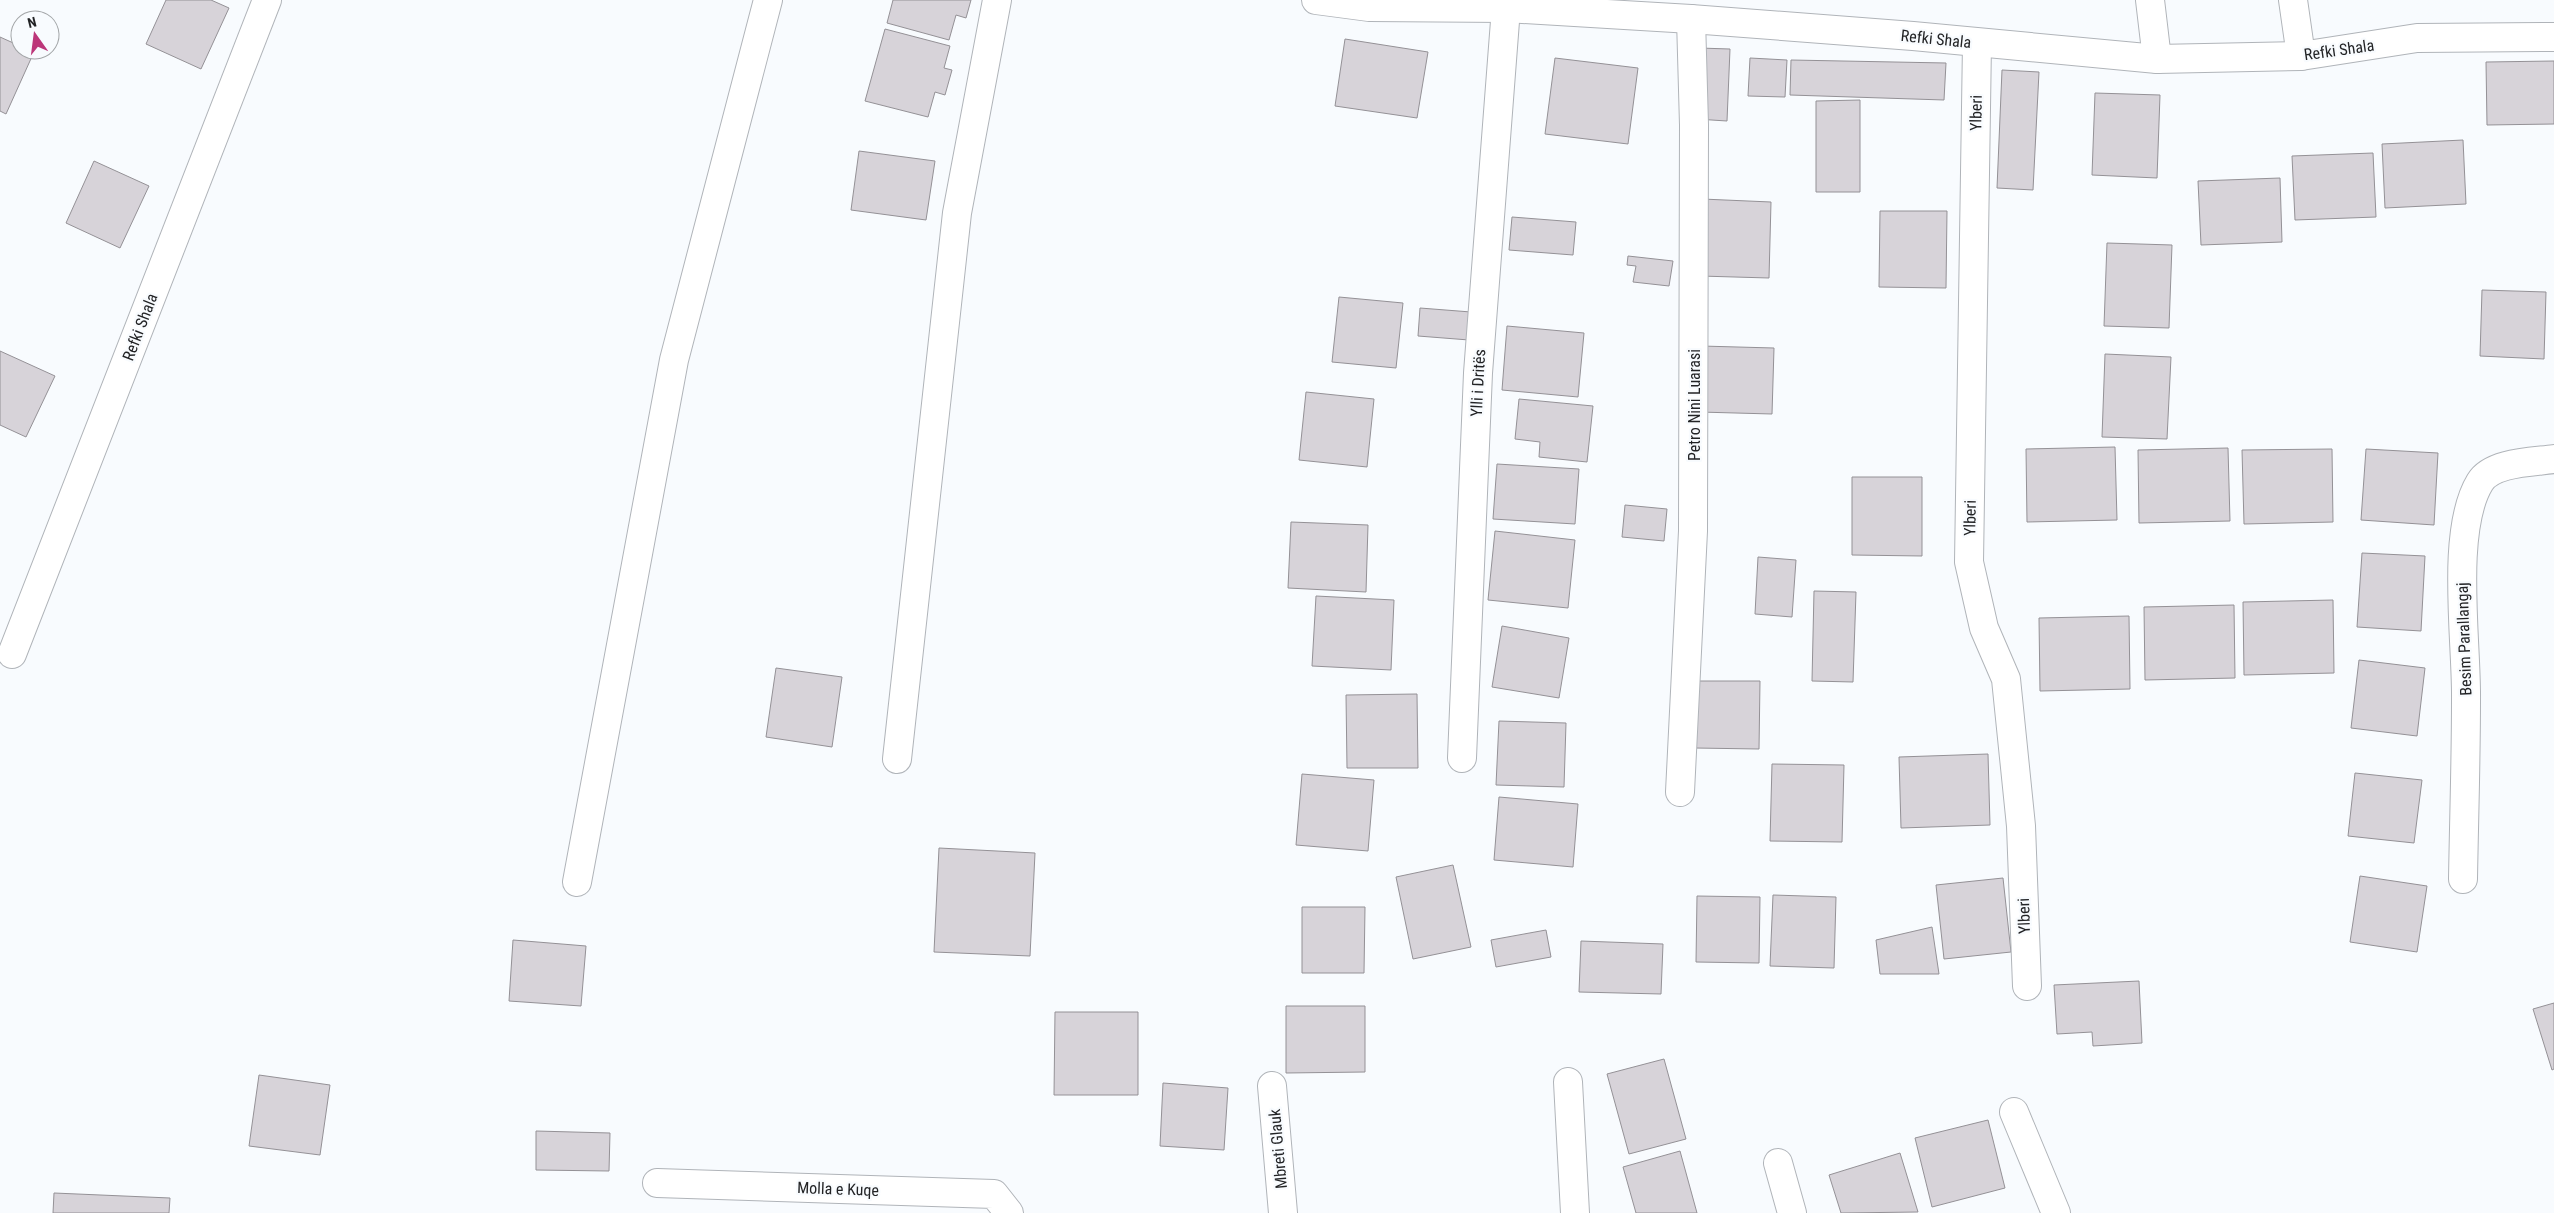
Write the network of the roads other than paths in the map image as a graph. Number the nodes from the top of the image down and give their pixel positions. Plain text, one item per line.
1 (267, 0) edge
2 (768, 0) edge
3 (997, 0) edge
4 (1316, 0) edge
5 (2150, 0) edge
6 (2294, 0) edge
7 (1369, 4) edge
8 (1506, 8) junction
9 (1699, 13) edge
10 (2554, 37) edge
11 (1977, 43) junction
12 (2301, 56) junction
13 (2157, 59) junction
14 (2554, 459) edge
15 (12, 654) dead end
16 (1462, 758) dead end
17 (897, 760) dead end
18 (1680, 792) dead end
19 (2463, 879) dead end
20 (576, 882) dead end
21 (2027, 986) dead end
22 (1568, 1082) dead end
23 (1272, 1086) dead end
24 (2014, 1112) dead end
25 (1778, 1163) dead end
26 (657, 1183) dead end
27 (1009, 1213) edge
28 (1283, 1213) edge
29 (1575, 1213) edge
30 (1792, 1213) edge
31 (2056, 1213) edge

1 - 15 street, Refki Shala
2 - 20 street
3 - 17 street
4 - 7 street, Refki Shala
5 - 13 street
6 - 12 street
7 - 8 street, Refki Shala
8 - 9 street, Refki Shala
8 - 16 street, Ylli i Dritës
9 - 11 street, Refki Shala
9 - 18 street, Petro Nini Luarasi
10 - 12 street, Refki Shala
11 - 13 street, Refki Shala
11 - 21 street, Ylberi
12 - 13 street, Refki Shala
14 - 19 street, Besim Parallangaj
22 - 29 street
23 - 28 street, Mbreti Glauk
24 - 31 street
25 - 30 street
26 - 27 street, Molla e Kuqe

